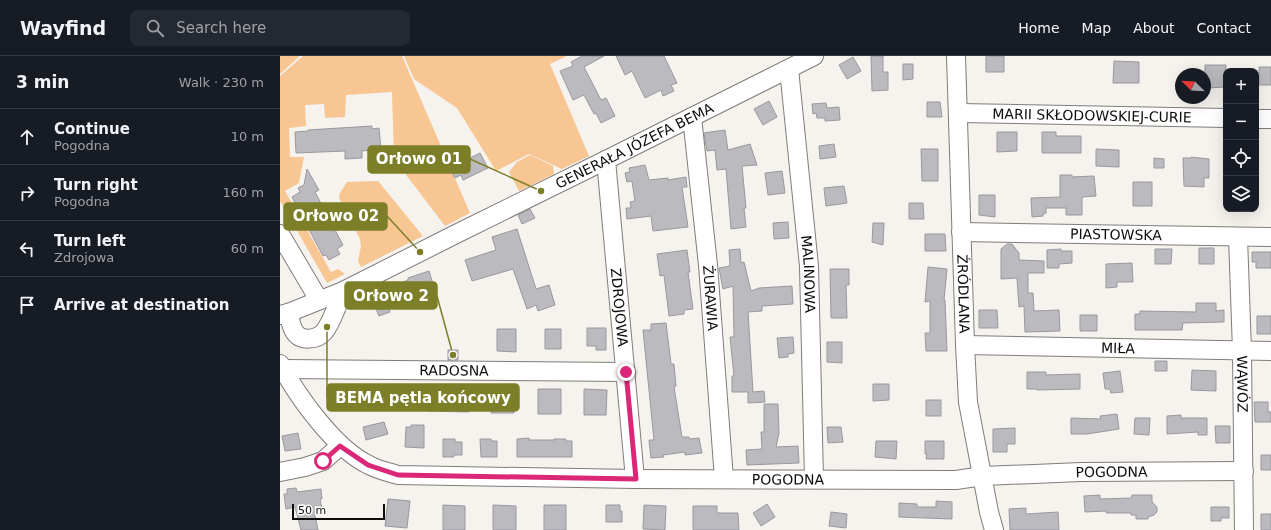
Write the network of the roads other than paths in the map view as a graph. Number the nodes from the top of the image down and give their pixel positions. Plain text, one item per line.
1 (814, 56) edge
2 (956, 56) edge
3 (789, 69) junction
4 (958, 114) junction
5 (692, 117) junction
6 (1223, 118) edge
7 (1259, 118) edge
8 (1271, 119) edge
9 (606, 160) junction
10 (961, 232) junction
11 (280, 234) edge
12 (1238, 237) junction
13 (1271, 237) edge
14 (343, 291) junction
15 (319, 300) junction
16 (284, 314) edge
17 (964, 345) junction
18 (1242, 351) junction
19 (1271, 351) edge
20 (281, 367) edge
21 (626, 372) junction
22 (340, 446) junction
23 (1244, 471) junction
24 (280, 472) edge
25 (983, 476) junction
26 (636, 479) junction
27 (724, 479) junction
28 (814, 479) junction
29 (994, 530) edge
30 (1244, 530) edge

1 - 3 street, GENERAŁA JÓZEFA BEMA
2 - 4 street, ŹRÓDLANA
3 - 5 street, GENERAŁA JÓZEFA BEMA
3 - 28 street, MALINOWA
4 - 6 street, MARII SKŁODOWSKIEJ-CURIE
4 - 10 street, ŹRÓDLANA
5 - 9 street, GENERAŁA JÓZEFA BEMA
5 - 27 street, ŻURAWIA
7 - 8 street
9 - 14 street, GENERAŁA JÓZEFA BEMA
9 - 21 street, ZDROJOWA
10 - 12 street, PIASTOWSKA
10 - 17 street, ŹRÓDLANA
11 - 15 street
12 - 13 street, PIASTOWSKA
12 - 18 street, WĄWÓZ
14 - 15 street, GENERAŁA JÓZEFA BEMA
14 - 16 street
15 - 16 street, GENERAŁA JÓZEFA BEMA
17 - 18 street, MIŁA
17 - 25 street, ŹRÓDLANA
18 - 19 street, MIŁA
18 - 23 street, WĄWÓZ
20 - 21 street, RADOSNA
20 - 22 street, POGODNA
21 - 26 street, ZDROJOWA
22 - 24 street
22 - 26 street, POGODNA
23 - 25 street, POGODNA
23 - 30 street, WĄWÓZ
25 - 28 street, POGODNA
25 - 29 street, ŹRÓDLANA
26 - 27 street, POGODNA
27 - 28 street, POGODNA

